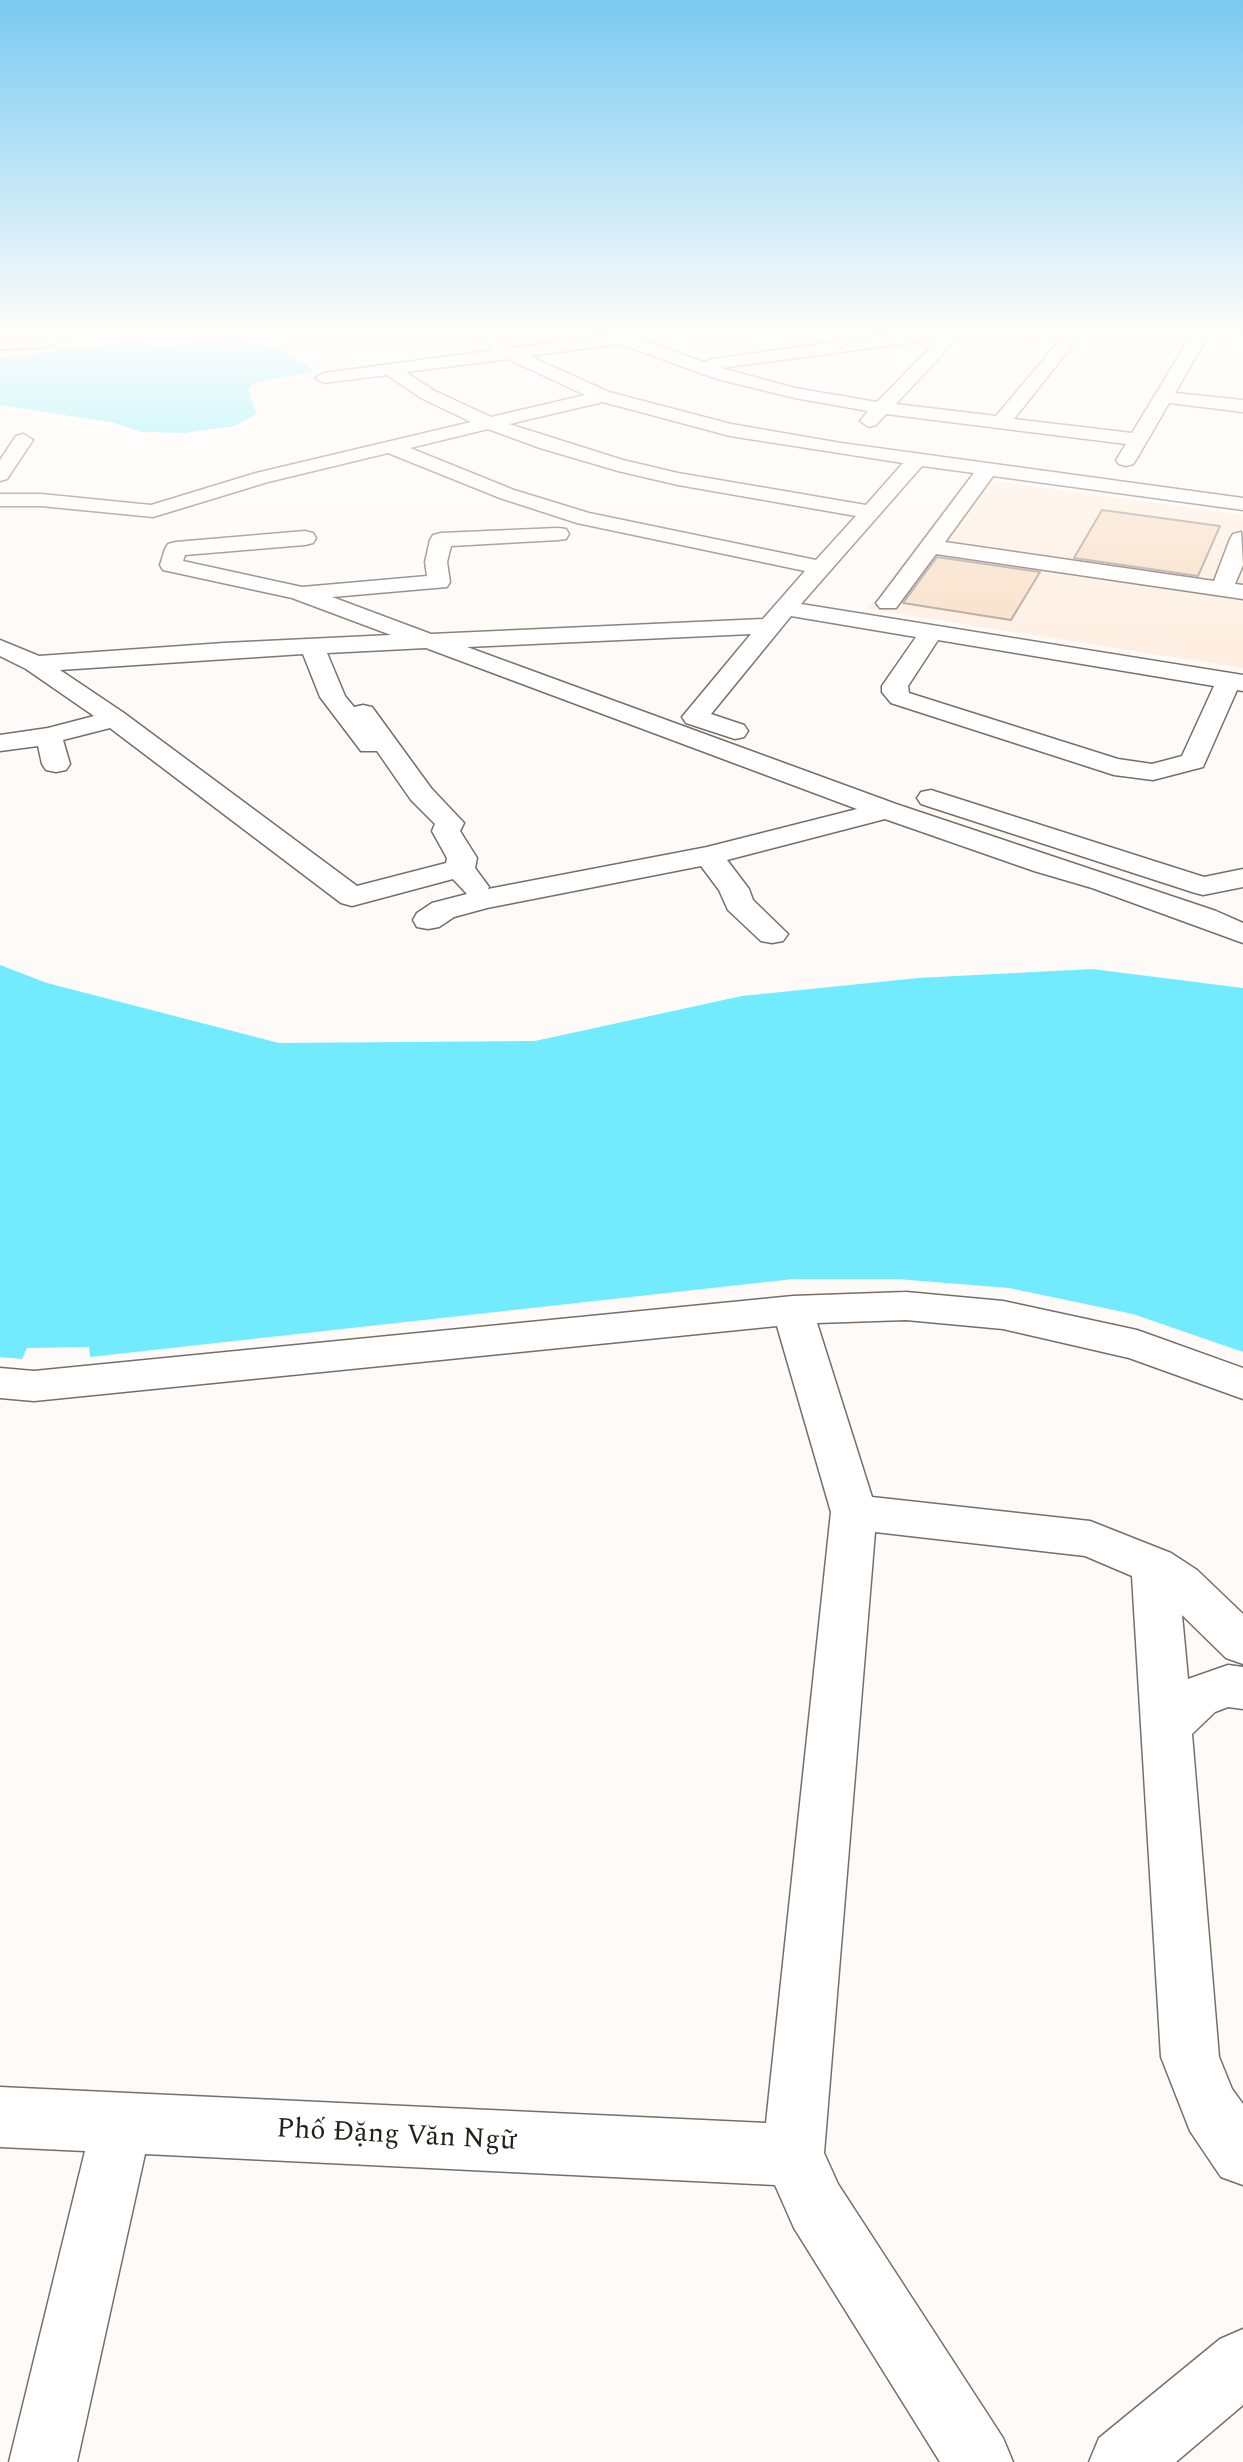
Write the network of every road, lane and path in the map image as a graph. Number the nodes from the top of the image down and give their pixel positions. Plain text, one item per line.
1 (18, 447) edge
2 (384, 447) edge
3 (390, 447) edge
4 (558, 447) edge
5 (829, 447) edge
6 (1135, 447) edge
7 (841, 449) joint
8 (917, 460) junction
9 (988, 469) junction
10 (0, 475) edge
11 (1110, 485) junction
12 (0, 500) edge
13 (1243, 504) edge
14 (871, 512) junction
15 (558, 534) dead end
16 (305, 538) dead end
17 (1241, 539) edge
18 (929, 546) junction
19 (821, 568) junction
20 (1233, 584) edge
21 (299, 593) junction
22 (888, 603) dead end
23 (778, 617) junction
24 (931, 632) junction
25 (422, 640) junction
26 (0, 648) edge
27 (313, 648) junction
28 (35, 664) junction
29 (1236, 681) edge
30 (363, 713) dead end
31 (695, 717) junction
32 (115, 719) junction
33 (660, 725) junction
34 (49, 736) junction
35 (0, 743) edge
36 (373, 750) dead end
37 (56, 764) dead end
38 (867, 776) dead end
39 (896, 800) junction
40 (1099, 853) junction
41 (708, 856) junction
42 (460, 869) junction
43 (1073, 873) junction
44 (1243, 878) edge
45 (1203, 886) junction
46 (484, 900) junction
47 (1205, 918) junction
48 (428, 920) dead end
49 (772, 934) dead end
50 (1243, 934) edge
51 (793, 1310) junction
52 (0, 1383) edge
53 (1243, 1384) edge
54 (854, 1512) junction
55 (1155, 1566) junction
56 (1243, 1644) edge
57 (1243, 1688) edge
58 (1168, 1725) junction
59 (0, 2117) edge
60 (121, 2125) junction
61 (793, 2155) junction
62 (1243, 2155) edge
63 (1243, 2362) edge
64 (43, 2462) edge
65 (979, 2462) edge
66 (1123, 2462) edge

1 - 10 street
2 - 12 street
3 - 19 street
4 - 14 street
5 - 7 street
6 - 11 street
7 - 8 street
8 - 9 street
8 - 14 street
9 - 11 street
9 - 18 street
11 - 13 street
14 - 19 street
15 - 21 street
16 - 21 street
17 - 20 street
18 - 20 street
18 - 22 street
19 - 23 street
21 - 25 street
23 - 24 street
23 - 25 street
23 - 31 street
24 - 29 street
24 - 29 street
25 - 27 street
25 - 33 street
26 - 28 street
27 - 28 street
27 - 36 street
28 - 32 street
30 - 42 street
31 - 33 street
31 - 38 street
32 - 34 street
32 - 42 street
33 - 39 street
34 - 35 street
34 - 37 street
39 - 40 street
39 - 41 street
39 - 43 street
40 - 43 street
40 - 45 street
41 - 46 street
41 - 49 street
42 - 46 street
43 - 47 street
44 - 45 street
45 - 47 street
46 - 48 street
47 - 50 street
51 - 52 street
51 - 53 street
51 - 54 street
54 - 55 street
54 - 61 street
55 - 56 street
55 - 58 street
57 - 58 street
58 - 62 street
59 - 60 street, Phố Đặng Văn Ngữ
60 - 61 street, Phố Đặng Văn Ngữ
60 - 64 street
61 - 65 street
63 - 66 street

